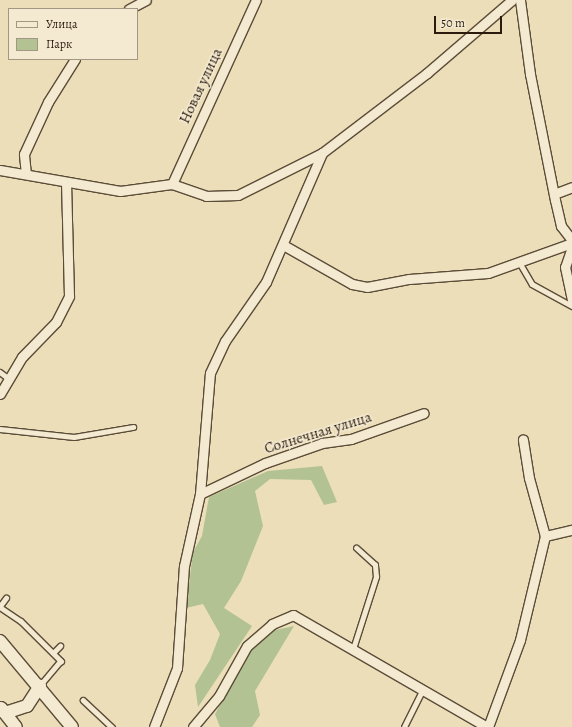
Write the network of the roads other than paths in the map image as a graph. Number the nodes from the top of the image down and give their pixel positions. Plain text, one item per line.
1 (146, 0) edge
2 (256, 0) edge
3 (512, 0) edge
4 (520, 0) edge
5 (131, 8) edge
6 (74, 60) edge
7 (322, 153) junction
8 (0, 170) edge
9 (26, 174) junction
10 (66, 183) junction
11 (172, 184) junction
12 (572, 187) edge
13 (554, 194) junction
14 (572, 241) edge
15 (284, 246) junction
16 (572, 248) edge
17 (520, 263) junction
18 (572, 300) edge
19 (572, 306) edge
20 (0, 372) edge
21 (8, 378) junction
22 (0, 394) edge
23 (424, 412) dead end
24 (133, 427) dead end
25 (0, 429) edge
26 (523, 439) dead end
27 (200, 494) junction
28 (572, 530) edge
29 (545, 536) junction
30 (356, 548) dead end
31 (6, 598) dead end
32 (0, 606) edge
33 (0, 642) edge
34 (60, 646) dead end
35 (353, 651) junction
36 (53, 653) junction
37 (40, 686) junction
38 (422, 691) junction
39 (82, 700) dead end
40 (2, 710) edge
41 (16, 727) edge
42 (72, 727) edge
43 (112, 727) edge
44 (154, 727) edge
45 (193, 727) edge
46 (404, 727) edge
47 (487, 727) edge

1 - 5 street
2 - 11 street, Новая улица
3 - 7 street
4 - 13 street
6 - 9 street
7 - 11 street
7 - 15 street
8 - 9 street
9 - 10 street
10 - 11 street
10 - 21 street
12 - 13 street
13 - 14 street
14 - 17 street
15 - 17 street
15 - 27 street
16 - 18 street
17 - 19 lane
20 - 21 lane
21 - 22 street
23 - 27 street, Солнечная улица
24 - 25 lane
26 - 29 street
27 - 44 street
28 - 29 street
29 - 47 street
30 - 35 lane
31 - 32 lane
32 - 36 lane
33 - 37 main road
34 - 36 lane
35 - 38 street
35 - 45 street
36 - 37 lane
37 - 40 main road
37 - 42 main road
38 - 46 lane
38 - 47 street
39 - 43 lane
40 - 41 main road

